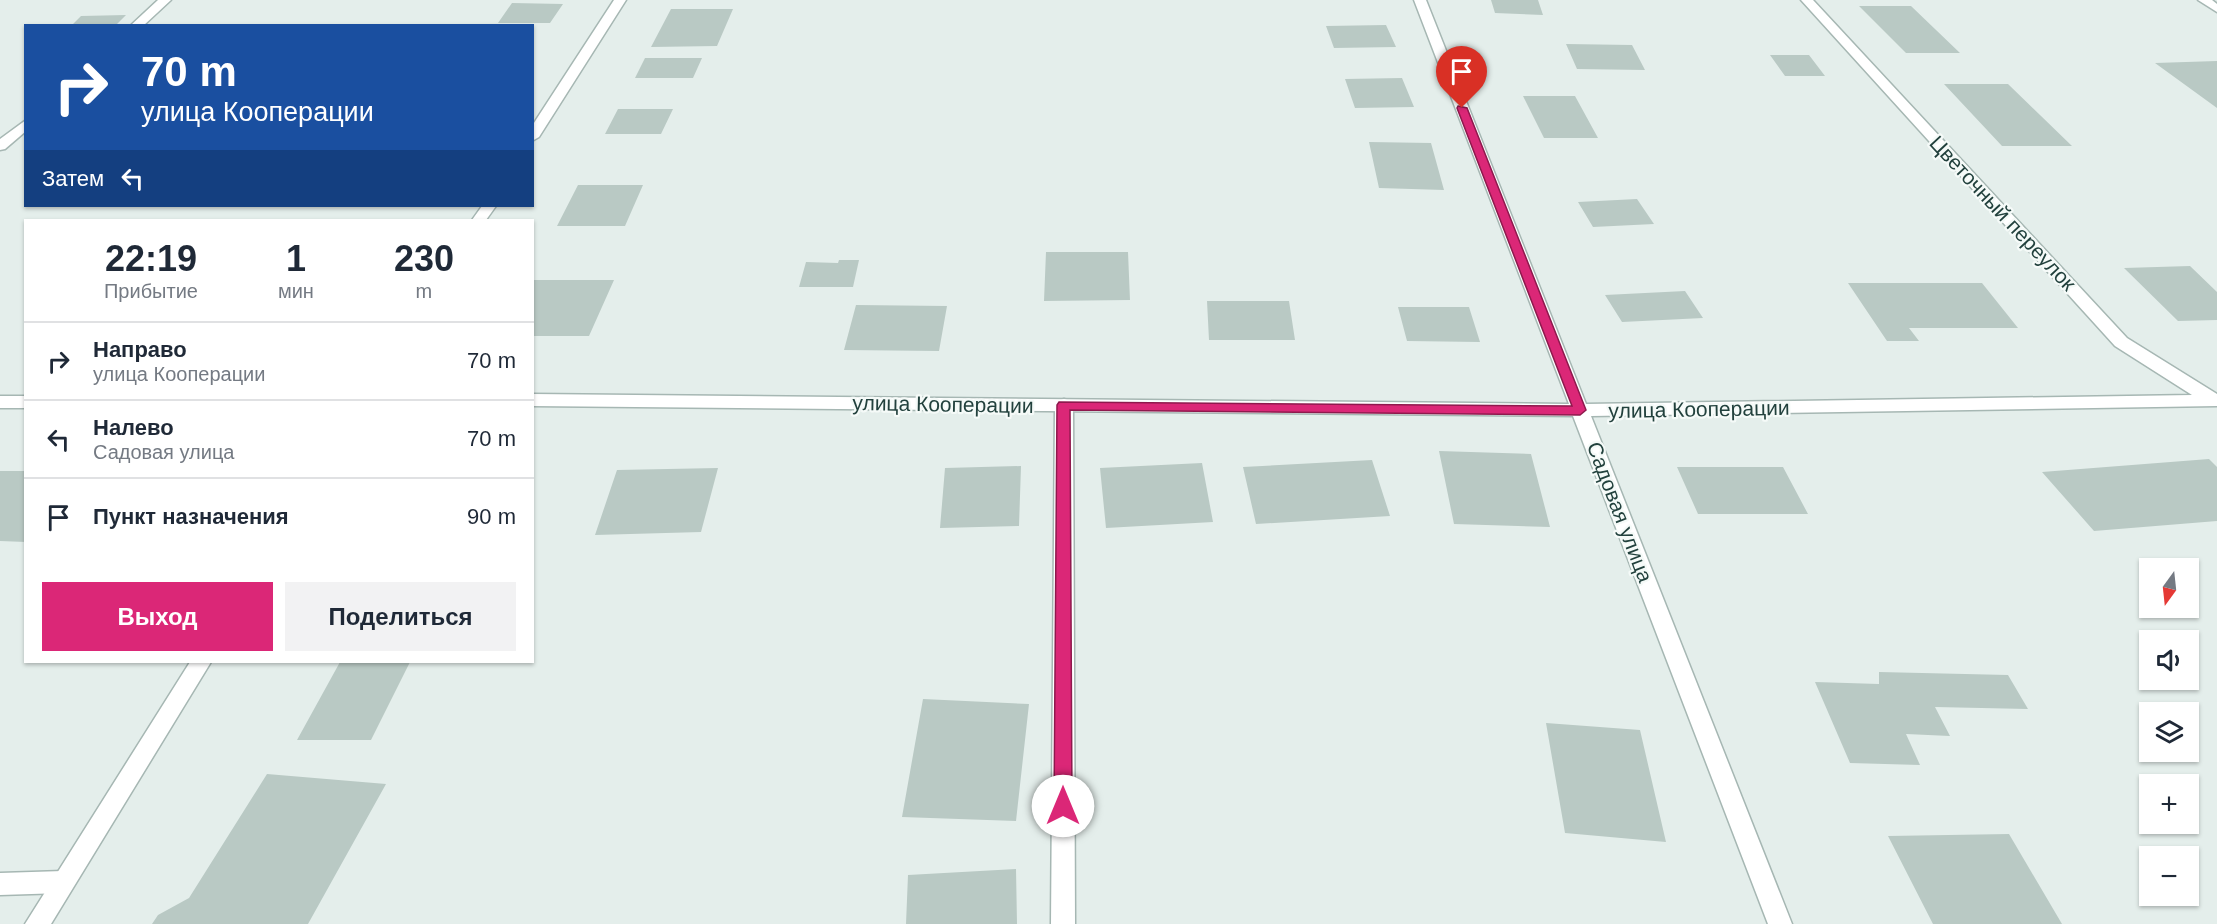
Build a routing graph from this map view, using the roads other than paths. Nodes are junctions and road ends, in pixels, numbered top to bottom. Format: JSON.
{"nodes":[{"id":1,"x":165,"y":0,"type":"edge"},
{"id":2,"x":620,"y":0,"type":"edge"},
{"id":3,"x":1420,"y":0,"type":"edge"},
{"id":4,"x":1807,"y":0,"type":"edge"},
{"id":5,"x":2204,"y":0,"type":"edge"},
{"id":6,"x":2217,"y":9,"type":"edge"},
{"id":7,"x":138,"y":24,"type":"edge"},
{"id":8,"x":24,"y":126,"type":"edge"},
{"id":9,"x":534,"y":134,"type":"edge"},
{"id":10,"x":0,"y":146,"type":"edge"},
{"id":11,"x":534,"y":400,"type":"edge"},
{"id":12,"x":2216,"y":401,"type":"edge"},
{"id":13,"x":0,"y":402,"type":"edge"},
{"id":14,"x":24,"y":402,"type":"edge"},
{"id":15,"x":1064,"y":405,"type":"junction"},
{"id":16,"x":1580,"y":410,"type":"junction"},
{"id":17,"x":200,"y":663,"type":"edge"},
{"id":18,"x":63,"y":882,"type":"junction"},
{"id":19,"x":0,"y":884,"type":"edge"},
{"id":20,"x":37,"y":924,"type":"edge"},
{"id":21,"x":1063,"y":924,"type":"edge"},
{"id":22,"x":1780,"y":924,"type":"edge"}],
"edges":[{"from":1,"to":7,"type":"street"},
{"from":2,"to":9,"type":"street"},
{"from":3,"to":16,"type":"street","name":"Садовая улица"},
{"from":4,"to":12,"type":"street","name":"Цветочный переулок"},
{"from":5,"to":6,"type":"street"},
{"from":8,"to":10,"type":"street"},
{"from":11,"to":15,"type":"street","name":"улица Кооперации"},
{"from":12,"to":16,"type":"street","name":"улица Кооперации"},
{"from":13,"to":14,"type":"street"},
{"from":15,"to":16,"type":"street","name":"улица Кооперации"},
{"from":15,"to":21,"type":"street"},
{"from":16,"to":22,"type":"street","name":"Садовая улица"},
{"from":17,"to":18,"type":"street"},
{"from":18,"to":19,"type":"street"},
{"from":18,"to":20,"type":"street"}]}
